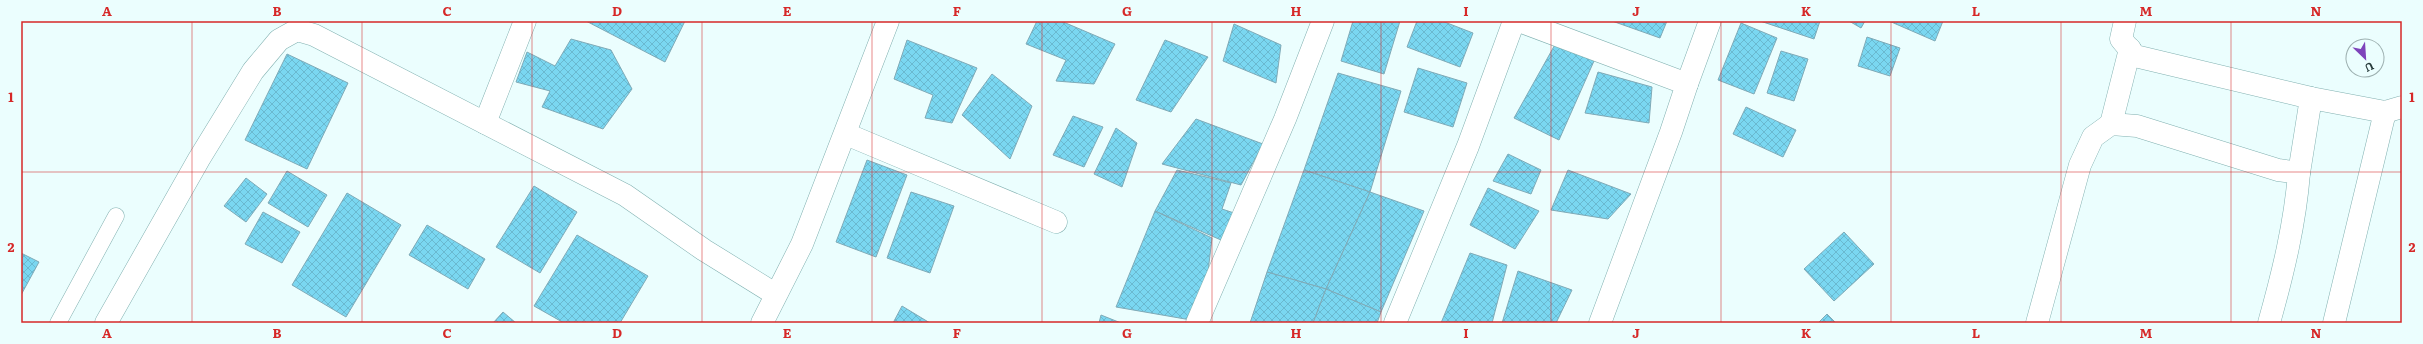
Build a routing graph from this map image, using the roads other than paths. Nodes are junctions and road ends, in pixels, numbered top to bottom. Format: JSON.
{"nodes":[{"id":1,"x":525,"y":21,"type":"edge"},
{"id":2,"x":888,"y":21,"type":"edge"},
{"id":3,"x":1323,"y":21,"type":"edge"},
{"id":4,"x":1514,"y":21,"type":"edge"},
{"id":5,"x":1519,"y":21,"type":"edge"},
{"id":6,"x":1710,"y":21,"type":"edge"},
{"id":7,"x":2125,"y":21,"type":"edge"},
{"id":8,"x":2130,"y":49,"type":"junction"},
{"id":9,"x":1686,"y":84,"type":"junction"},
{"id":10,"x":2311,"y":98,"type":"junction"},
{"id":11,"x":2394,"y":110,"type":"edge"},
{"id":12,"x":485,"y":123,"type":"junction"},
{"id":13,"x":2111,"y":124,"type":"junction"},
{"id":14,"x":846,"y":134,"type":"junction"},
{"id":15,"x":2299,"y":173,"type":"junction"},
{"id":16,"x":116,"y":216,"type":"dead end"},
{"id":17,"x":1056,"y":222,"type":"dead end"},
{"id":18,"x":775,"y":294,"type":"junction"},
{"id":19,"x":58,"y":323,"type":"edge"},
{"id":20,"x":106,"y":323,"type":"edge"},
{"id":21,"x":762,"y":323,"type":"edge"},
{"id":22,"x":1197,"y":323,"type":"edge"},
{"id":23,"x":1396,"y":323,"type":"edge"},
{"id":24,"x":1600,"y":323,"type":"edge"},
{"id":25,"x":2037,"y":323,"type":"edge"},
{"id":26,"x":2269,"y":323,"type":"edge"},
{"id":27,"x":2334,"y":323,"type":"edge"}],
"edges":[{"from":1,"to":12,"type":"street"},
{"from":2,"to":14,"type":"street"},
{"from":3,"to":22,"type":"street"},
{"from":4,"to":23,"type":"street"},
{"from":5,"to":9,"type":"street"},
{"from":6,"to":9,"type":"street"},
{"from":7,"to":8,"type":"street"},
{"from":8,"to":10,"type":"street"},
{"from":8,"to":13,"type":"street"},
{"from":9,"to":24,"type":"street"},
{"from":10,"to":11,"type":"street"},
{"from":10,"to":15,"type":"street"},
{"from":11,"to":27,"type":"street"},
{"from":12,"to":18,"type":"street"},
{"from":12,"to":20,"type":"street"},
{"from":13,"to":15,"type":"street"},
{"from":13,"to":25,"type":"street"},
{"from":14,"to":17,"type":"street"},
{"from":14,"to":18,"type":"street"},
{"from":15,"to":26,"type":"street"},
{"from":16,"to":19,"type":"lane"},
{"from":18,"to":21,"type":"street"}]}
